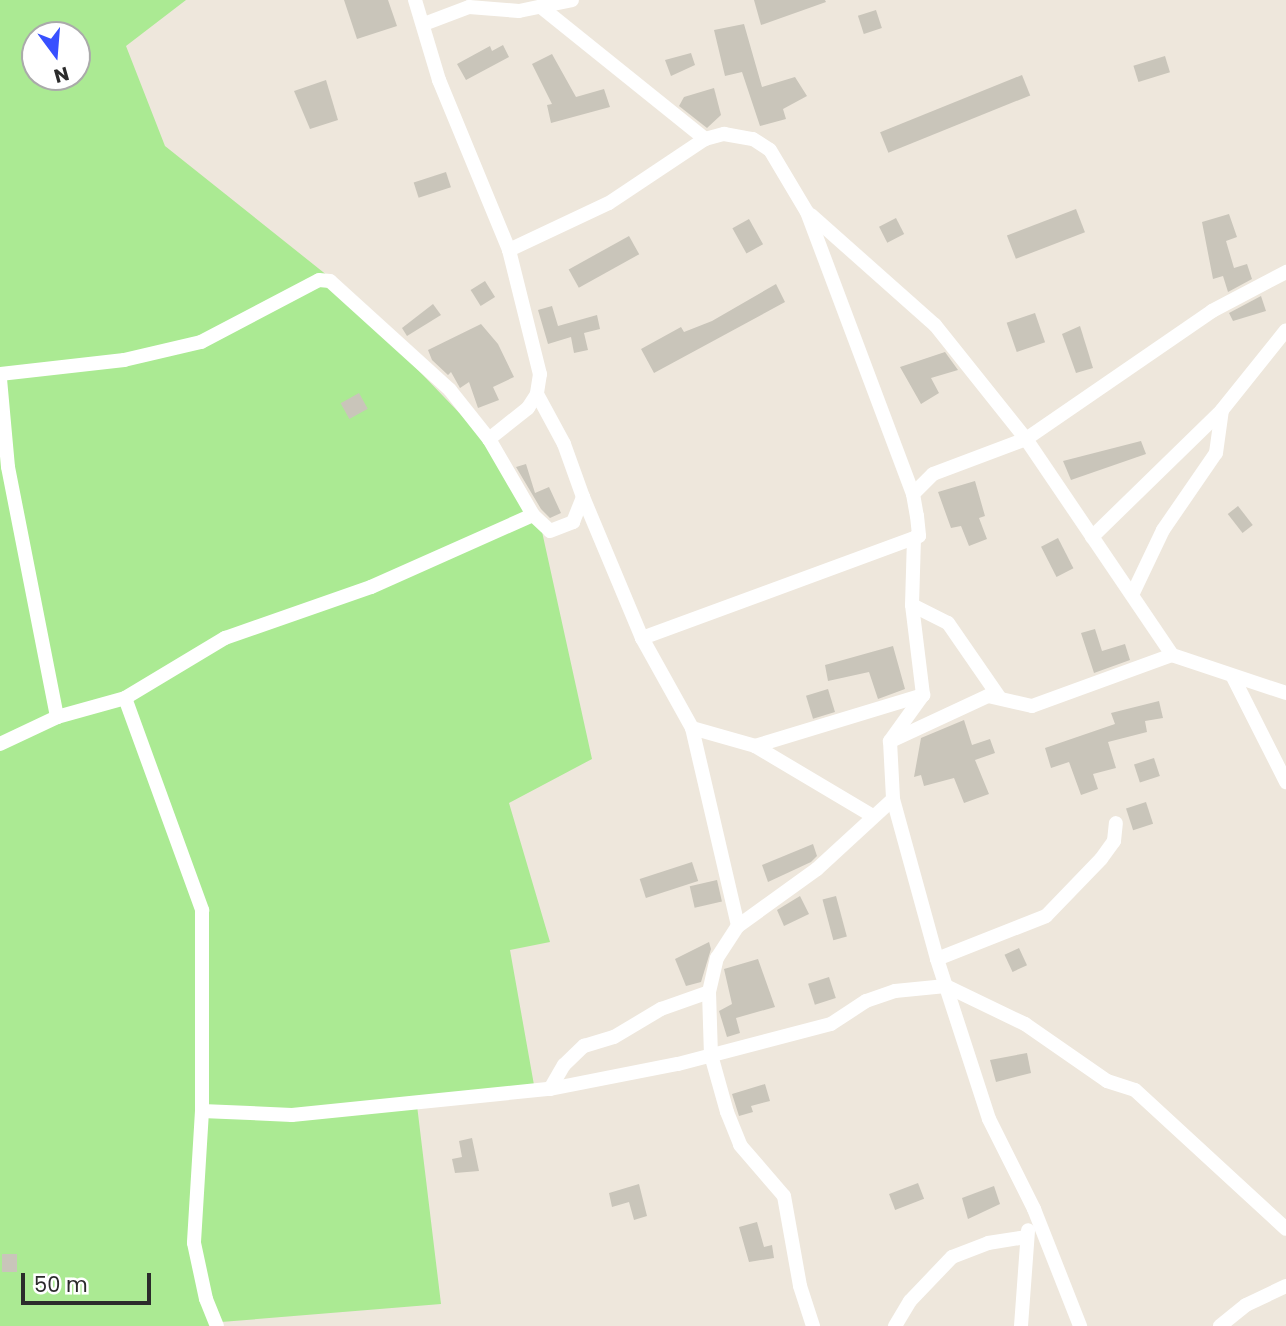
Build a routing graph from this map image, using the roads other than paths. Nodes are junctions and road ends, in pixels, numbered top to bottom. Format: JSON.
{"nodes":[{"id":1,"x":415,"y":0,"type":"edge"},
{"id":2,"x":572,"y":0,"type":"edge"},
{"id":3,"x":541,"y":7,"type":"junction"},
{"id":4,"x":424,"y":24,"type":"junction"},
{"id":5,"x":705,"y":139,"type":"junction"},
{"id":6,"x":807,"y":212,"type":"junction"},
{"id":7,"x":509,"y":250,"type":"junction"},
{"id":8,"x":1286,"y":272,"type":"edge"},
{"id":9,"x":1286,"y":330,"type":"edge"},
{"id":10,"x":0,"y":374,"type":"edge"},
{"id":11,"x":0,"y":379,"type":"edge"},
{"id":12,"x":537,"y":394,"type":"junction"},
{"id":13,"x":1222,"y":410,"type":"junction"},
{"id":14,"x":489,"y":439,"type":"junction"},
{"id":15,"x":1026,"y":439,"type":"junction"},
{"id":16,"x":913,"y":494,"type":"junction"},
{"id":17,"x":583,"y":497,"type":"junction"},
{"id":18,"x":533,"y":515,"type":"junction"},
{"id":19,"x":1093,"y":537,"type":"junction"},
{"id":20,"x":914,"y":538,"type":"junction"},
{"id":21,"x":1133,"y":593,"type":"junction"},
{"id":22,"x":912,"y":605,"type":"junction"},
{"id":23,"x":642,"y":638,"type":"junction"},
{"id":24,"x":1172,"y":655,"type":"junction"},
{"id":25,"x":1233,"y":677,"type":"junction"},
{"id":26,"x":1286,"y":692,"type":"edge"},
{"id":27,"x":923,"y":695,"type":"junction"},
{"id":28,"x":999,"y":697,"type":"junction"},
{"id":29,"x":125,"y":698,"type":"junction"},
{"id":30,"x":57,"y":718,"type":"junction"},
{"id":31,"x":692,"y":729,"type":"junction"},
{"id":32,"x":890,"y":741,"type":"junction"},
{"id":33,"x":0,"y":744,"type":"edge"},
{"id":34,"x":755,"y":746,"type":"junction"},
{"id":35,"x":1286,"y":782,"type":"edge"},
{"id":36,"x":893,"y":799,"type":"junction"},
{"id":37,"x":873,"y":816,"type":"junction"},
{"id":38,"x":1116,"y":823,"type":"dead end"},
{"id":39,"x":738,"y":926,"type":"junction"},
{"id":40,"x":937,"y":959,"type":"junction"},
{"id":41,"x":946,"y":986,"type":"junction"},
{"id":42,"x":709,"y":992,"type":"junction"},
{"id":43,"x":711,"y":1055,"type":"junction"},
{"id":44,"x":550,"y":1089,"type":"junction"},
{"id":45,"x":202,"y":1111,"type":"junction"},
{"id":46,"x":1034,"y":1209,"type":"junction"},
{"id":47,"x":1286,"y":1229,"type":"edge"},
{"id":48,"x":1026,"y":1237,"type":"junction"},
{"id":49,"x":1286,"y":1286,"type":"edge"},
{"id":50,"x":217,"y":1326,"type":"edge"},
{"id":51,"x":813,"y":1326,"type":"edge"},
{"id":52,"x":895,"y":1326,"type":"edge"},
{"id":53,"x":1021,"y":1326,"type":"edge"},
{"id":54,"x":1080,"y":1326,"type":"edge"},
{"id":55,"x":1220,"y":1326,"type":"edge"}],
"edges":[{"from":1,"to":4,"type":"street"},
{"from":2,"to":3,"type":"street"},
{"from":3,"to":4,"type":"street"},
{"from":3,"to":5,"type":"street"},
{"from":4,"to":7,"type":"street"},
{"from":5,"to":6,"type":"street"},
{"from":5,"to":7,"type":"street"},
{"from":6,"to":15,"type":"street"},
{"from":6,"to":16,"type":"street"},
{"from":7,"to":12,"type":"street"},
{"from":8,"to":15,"type":"street"},
{"from":9,"to":13,"type":"street"},
{"from":10,"to":14,"type":"street"},
{"from":11,"to":30,"type":"street"},
{"from":12,"to":14,"type":"street"},
{"from":12,"to":17,"type":"street"},
{"from":13,"to":19,"type":"street"},
{"from":13,"to":21,"type":"street"},
{"from":14,"to":18,"type":"street"},
{"from":15,"to":16,"type":"street"},
{"from":15,"to":19,"type":"street"},
{"from":16,"to":20,"type":"street"},
{"from":17,"to":18,"type":"street"},
{"from":17,"to":23,"type":"street"},
{"from":18,"to":29,"type":"street"},
{"from":19,"to":21,"type":"street"},
{"from":20,"to":22,"type":"street"},
{"from":20,"to":23,"type":"street"},
{"from":21,"to":24,"type":"street"},
{"from":22,"to":27,"type":"street"},
{"from":22,"to":28,"type":"street"},
{"from":23,"to":31,"type":"street"},
{"from":24,"to":25,"type":"street"},
{"from":24,"to":28,"type":"street"},
{"from":25,"to":26,"type":"street"},
{"from":25,"to":35,"type":"street"},
{"from":27,"to":32,"type":"street"},
{"from":27,"to":34,"type":"street"},
{"from":28,"to":32,"type":"street"},
{"from":29,"to":30,"type":"street"},
{"from":29,"to":45,"type":"street"},
{"from":30,"to":33,"type":"street"},
{"from":31,"to":34,"type":"street"},
{"from":31,"to":39,"type":"street"},
{"from":32,"to":36,"type":"street"},
{"from":34,"to":37,"type":"street"},
{"from":36,"to":37,"type":"street"},
{"from":36,"to":40,"type":"street"},
{"from":37,"to":39,"type":"street"},
{"from":38,"to":40,"type":"street"},
{"from":39,"to":42,"type":"street"},
{"from":40,"to":41,"type":"street"},
{"from":41,"to":43,"type":"street"},
{"from":41,"to":46,"type":"street"},
{"from":41,"to":47,"type":"street"},
{"from":42,"to":43,"type":"street"},
{"from":42,"to":44,"type":"street"},
{"from":43,"to":44,"type":"street"},
{"from":43,"to":51,"type":"street"},
{"from":44,"to":45,"type":"street"},
{"from":45,"to":50,"type":"street"},
{"from":46,"to":48,"type":"street"},
{"from":46,"to":54,"type":"street"},
{"from":48,"to":52,"type":"street"},
{"from":48,"to":53,"type":"street"},
{"from":49,"to":55,"type":"street"}]}
